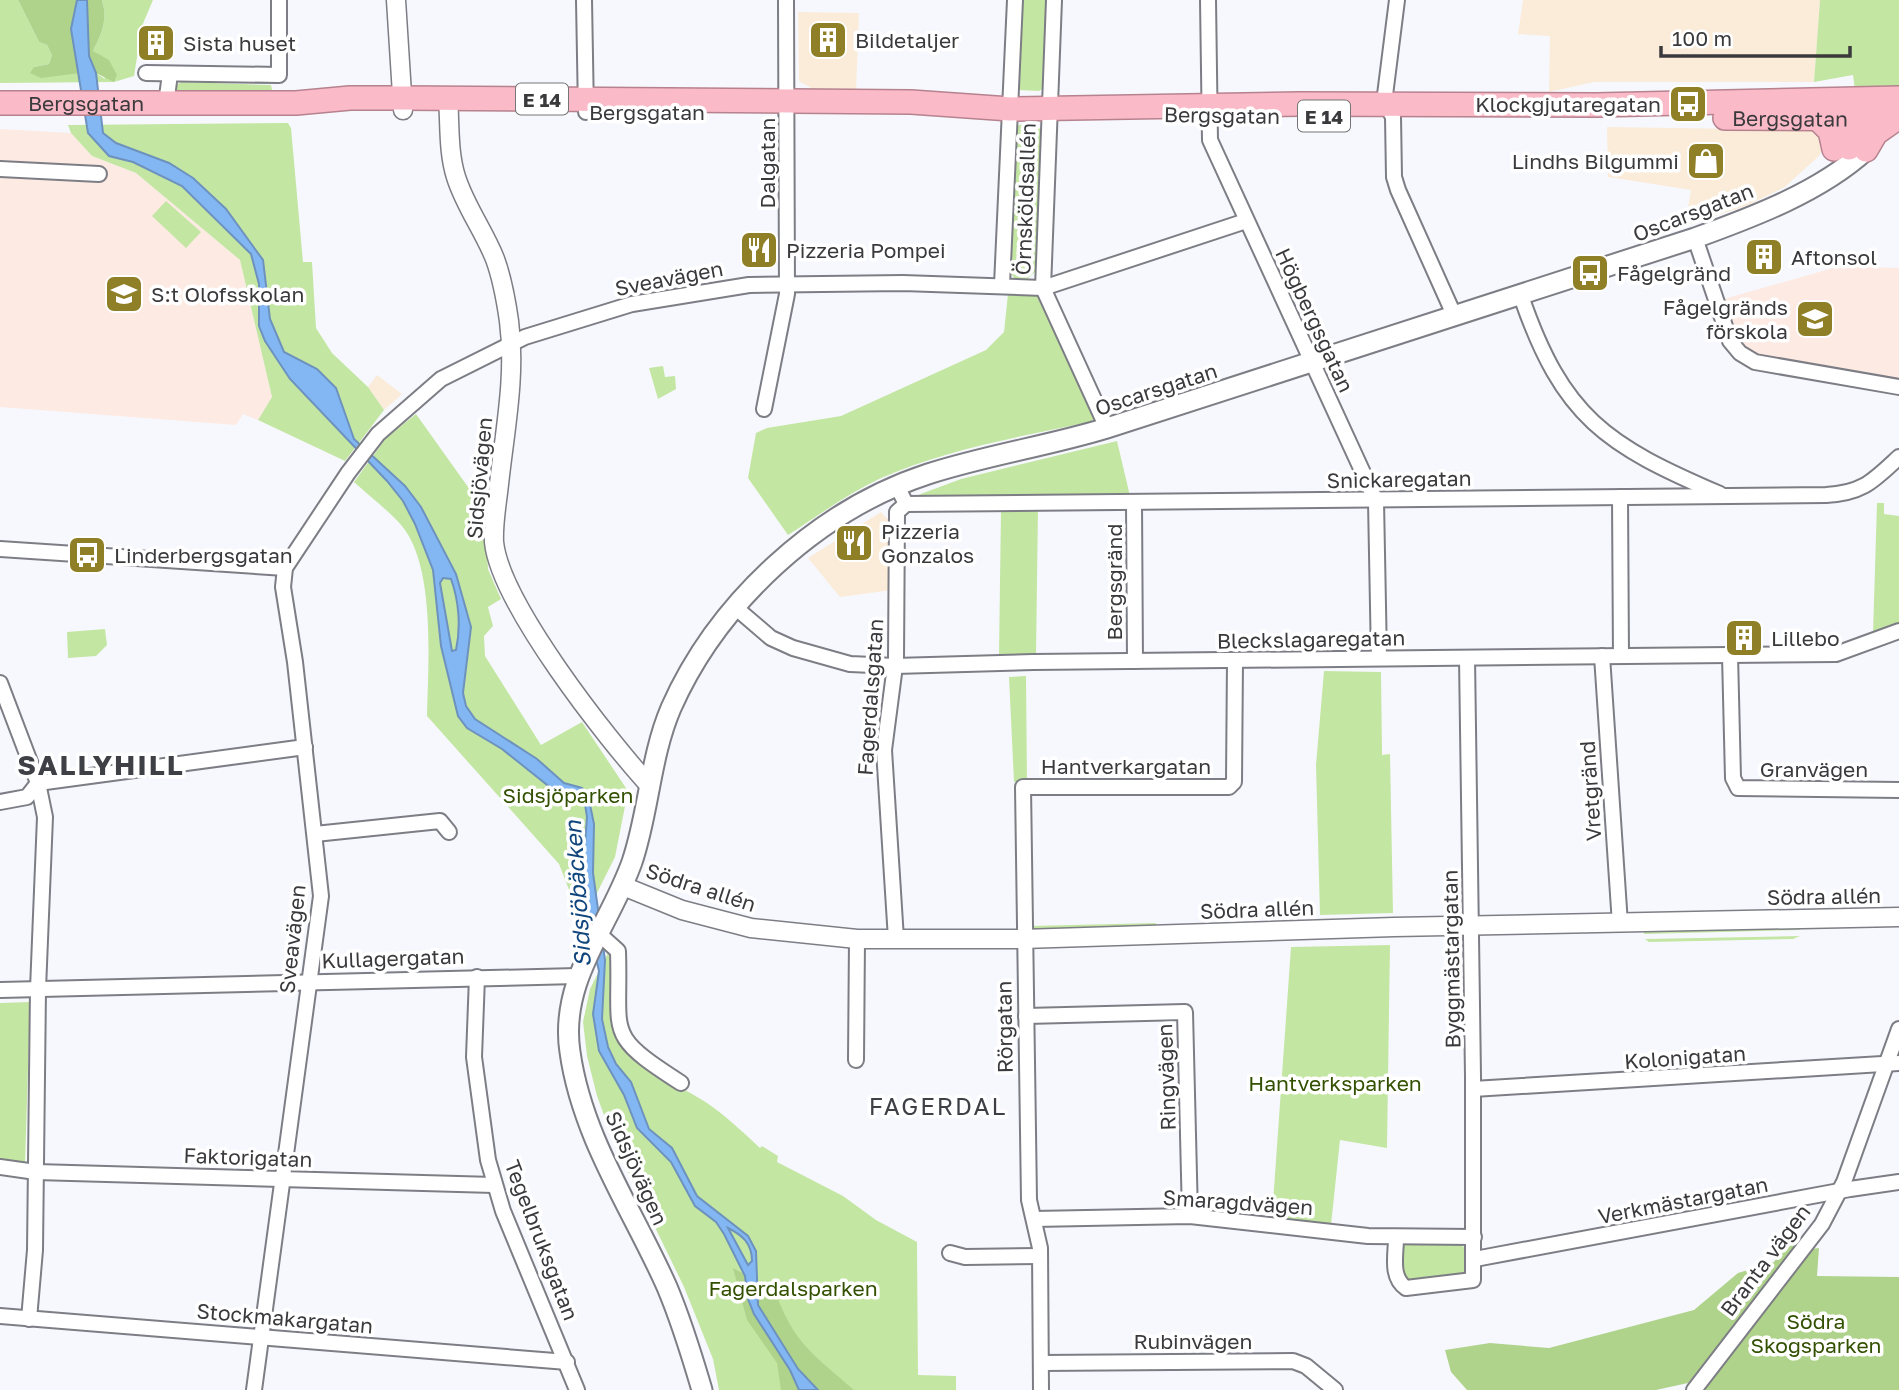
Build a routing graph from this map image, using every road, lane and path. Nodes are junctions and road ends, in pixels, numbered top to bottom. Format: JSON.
{"nodes":[{"id":1,"x":279,"y":0,"type":"edge"},
{"id":2,"x":396,"y":0,"type":"edge"},
{"id":3,"x":584,"y":0,"type":"edge"},
{"id":4,"x":786,"y":0,"type":"edge"},
{"id":5,"x":1015,"y":0,"type":"edge"},
{"id":6,"x":1054,"y":0,"type":"edge"},
{"id":7,"x":1208,"y":0,"type":"edge"},
{"id":8,"x":1397,"y":0,"type":"edge"},
{"id":9,"x":146,"y":73,"type":"dead end"},
{"id":10,"x":170,"y":74,"type":"junction"},
{"id":11,"x":1835,"y":100,"type":"junction"},
{"id":12,"x":0,"y":103,"type":"edge"},
{"id":13,"x":166,"y":104,"type":"junction"},
{"id":14,"x":403,"y":104,"type":"junction"},
{"id":15,"x":449,"y":105,"type":"junction"},
{"id":16,"x":586,"y":106,"type":"junction"},
{"id":17,"x":788,"y":106,"type":"junction"},
{"id":18,"x":1010,"y":108,"type":"junction"},
{"id":19,"x":1050,"y":108,"type":"junction"},
{"id":20,"x":1208,"y":110,"type":"junction"},
{"id":21,"x":1390,"y":111,"type":"junction"},
{"id":22,"x":1898,"y":112,"type":"edge"},
{"id":23,"x":1819,"y":120,"type":"junction"},
{"id":24,"x":1853,"y":121,"type":"junction"},
{"id":25,"x":1850,"y":149,"type":"junction"},
{"id":26,"x":0,"y":169,"type":"edge"},
{"id":27,"x":99,"y":174,"type":"dead end"},
{"id":28,"x":1806,"y":189,"type":"junction"},
{"id":29,"x":1246,"y":221,"type":"junction"},
{"id":30,"x":1696,"y":238,"type":"junction"},
{"id":31,"x":787,"y":283,"type":"junction"},
{"id":32,"x":1002,"y":285,"type":"junction"},
{"id":33,"x":1043,"y":288,"type":"junction"},
{"id":34,"x":1521,"y":296,"type":"junction"},
{"id":35,"x":1455,"y":317,"type":"junction"},
{"id":36,"x":510,"y":343,"type":"junction"},
{"id":37,"x":1311,"y":362,"type":"junction"},
{"id":38,"x":1899,"y":387,"type":"edge"},
{"id":39,"x":764,"y":409,"type":"dead end"},
{"id":40,"x":1107,"y":428,"type":"junction"},
{"id":41,"x":1899,"y":457,"type":"edge"},
{"id":42,"x":897,"y":486,"type":"junction"},
{"id":43,"x":1725,"y":496,"type":"junction"},
{"id":44,"x":1620,"y":498,"type":"junction"},
{"id":45,"x":1376,"y":500,"type":"junction"},
{"id":46,"x":1134,"y":503,"type":"junction"},
{"id":47,"x":906,"y":504,"type":"junction"},
{"id":48,"x":0,"y":549,"type":"edge"},
{"id":49,"x":285,"y":568,"type":"junction"},
{"id":50,"x":736,"y":608,"type":"junction"},
{"id":51,"x":1899,"y":631,"type":"edge"},
{"id":52,"x":1730,"y":655,"type":"junction"},
{"id":53,"x":1602,"y":656,"type":"junction"},
{"id":54,"x":1621,"y":656,"type":"junction"},
{"id":55,"x":1379,"y":658,"type":"junction"},
{"id":56,"x":1467,"y":658,"type":"junction"},
{"id":57,"x":1135,"y":661,"type":"junction"},
{"id":58,"x":1235,"y":661,"type":"junction"},
{"id":59,"x":895,"y":666,"type":"junction"},
{"id":60,"x":0,"y":683,"type":"edge"},
{"id":61,"x":305,"y":747,"type":"junction"},
{"id":62,"x":38,"y":783,"type":"junction"},
{"id":63,"x":650,"y":786,"type":"junction"},
{"id":64,"x":1023,"y":787,"type":"joint"},
{"id":65,"x":1899,"y":790,"type":"edge"},
{"id":66,"x":0,"y":802,"type":"edge"},
{"id":67,"x":449,"y":832,"type":"dead end"},
{"id":68,"x":315,"y":834,"type":"junction"},
{"id":69,"x":619,"y":894,"type":"junction"},
{"id":70,"x":1899,"y":917,"type":"edge"},
{"id":71,"x":1620,"y":924,"type":"junction"},
{"id":72,"x":1471,"y":927,"type":"junction"},
{"id":73,"x":604,"y":937,"type":"junction"},
{"id":74,"x":858,"y":939,"type":"junction"},
{"id":75,"x":896,"y":939,"type":"junction"},
{"id":76,"x":1023,"y":939,"type":"junction"},
{"id":77,"x":582,"y":968,"type":"junction"},
{"id":78,"x":477,"y":977,"type":"junction"},
{"id":79,"x":309,"y":981,"type":"junction"},
{"id":80,"x":38,"y":989,"type":"junction"},
{"id":81,"x":0,"y":990,"type":"edge"},
{"id":82,"x":1026,"y":1016,"type":"junction"},
{"id":83,"x":1899,"y":1030,"type":"edge"},
{"id":84,"x":856,"y":1060,"type":"dead end"},
{"id":85,"x":1892,"y":1063,"type":"edge"},
{"id":86,"x":681,"y":1083,"type":"dead end"},
{"id":87,"x":1474,"y":1089,"type":"junction"},
{"id":88,"x":0,"y":1167,"type":"edge"},
{"id":89,"x":36,"y":1172,"type":"junction"},
{"id":90,"x":282,"y":1179,"type":"junction"},
{"id":91,"x":1899,"y":1182,"type":"edge"},
{"id":92,"x":494,"y":1185,"type":"junction"},
{"id":93,"x":1839,"y":1191,"type":"junction"},
{"id":94,"x":1190,"y":1216,"type":"junction"},
{"id":95,"x":1034,"y":1219,"type":"junction"},
{"id":96,"x":1474,"y":1237,"type":"junction"},
{"id":97,"x":1395,"y":1238,"type":"junction"},
{"id":98,"x":950,"y":1253,"type":"dead end"},
{"id":99,"x":1040,"y":1256,"type":"junction"},
{"id":100,"x":1475,"y":1259,"type":"junction"},
{"id":101,"x":0,"y":1316,"type":"edge"},
{"id":102,"x":29,"y":1319,"type":"junction"},
{"id":103,"x":261,"y":1337,"type":"junction"},
{"id":104,"x":566,"y":1362,"type":"junction"},
{"id":105,"x":1041,"y":1363,"type":"junction"},
{"id":106,"x":254,"y":1390,"type":"edge"},
{"id":107,"x":577,"y":1390,"type":"edge"},
{"id":108,"x":702,"y":1390,"type":"edge"},
{"id":109,"x":1041,"y":1390,"type":"edge"},
{"id":110,"x":1335,"y":1390,"type":"edge"},
{"id":111,"x":1694,"y":1390,"type":"edge"}],
"edges":[{"from":1,"to":10,"type":"street","name":"Bergsgatan"},
{"from":2,"to":14,"type":"street"},
{"from":3,"to":16,"type":"street"},
{"from":4,"to":17,"type":"street","name":"Dalgatan"},
{"from":5,"to":18,"type":"street","name":"Örnsköldsallén"},
{"from":6,"to":19,"type":"street","name":"Örnsköldsallén"},
{"from":7,"to":20,"type":"street","name":"Högbergsgatan"},
{"from":8,"to":21,"type":"street"},
{"from":9,"to":10,"type":"street","name":"Bergsgatan"},
{"from":10,"to":13,"type":"street"},
{"from":11,"to":21,"type":"highway","name":"Bergsgatan","number":"E 14"},
{"from":11,"to":22,"type":"highway","name":"Bergsgatan","number":"E 14"},
{"from":11,"to":24,"type":"highway"},
{"from":12,"to":13,"type":"highway","name":"Bergsgatan","number":"E 14"},
{"from":13,"to":14,"type":"highway","name":"Bergsgatan","number":"E 14"},
{"from":14,"to":15,"type":"highway","name":"Bergsgatan","number":"E 14"},
{"from":15,"to":16,"type":"highway","name":"Bergsgatan","number":"E 14"},
{"from":15,"to":36,"type":"street","name":"Sidsjövägen"},
{"from":16,"to":17,"type":"highway","name":"Bergsgatan","number":"E 14"},
{"from":17,"to":18,"type":"highway","name":"Bergsgatan","number":"E 14"},
{"from":17,"to":31,"type":"street","name":"Dalgatan"},
{"from":18,"to":19,"type":"highway","name":"Bergsgatan","number":"E 14"},
{"from":18,"to":32,"type":"street","name":"Örnsköldsallén"},
{"from":19,"to":20,"type":"highway","name":"Bergsgatan","number":"E 14"},
{"from":19,"to":33,"type":"street","name":"Örnsköldsallén"},
{"from":20,"to":21,"type":"highway","name":"Bergsgatan","number":"E 14"},
{"from":20,"to":29,"type":"street","name":"Högbergsgatan"},
{"from":21,"to":23,"type":"highway","name":"Bergsgatan","number":"E 14"},
{"from":21,"to":35,"type":"street"},
{"from":22,"to":24,"type":"highway","name":"Bergsgatan","number":"E 14"},
{"from":22,"to":25,"type":"highway"},
{"from":23,"to":24,"type":"highway","name":"Bergsgatan","number":"E 14"},
{"from":23,"to":25,"type":"highway"},
{"from":24,"to":25,"type":"highway"},
{"from":25,"to":28,"type":"main road","name":"Oscarsgatan"},
{"from":25,"to":28,"type":"main road","name":"Oscarsgatan"},
{"from":26,"to":27,"type":"street"},
{"from":28,"to":30,"type":"main road","name":"Oscarsgatan"},
{"from":29,"to":33,"type":"street","name":"Sveavägen"},
{"from":29,"to":37,"type":"street","name":"Högbergsgatan"},
{"from":30,"to":34,"type":"main road","name":"Oscarsgatan"},
{"from":30,"to":38,"type":"street"},
{"from":31,"to":32,"type":"street","name":"Sveavägen"},
{"from":31,"to":36,"type":"street","name":"Sveavägen"},
{"from":31,"to":39,"type":"street","name":"Dalgatan"},
{"from":32,"to":33,"type":"street","name":"Sveavägen"},
{"from":33,"to":40,"type":"street","name":"Örnsköldsallén"},
{"from":34,"to":35,"type":"main road","name":"Oscarsgatan"},
{"from":34,"to":43,"type":"street"},
{"from":35,"to":37,"type":"main road","name":"Oscarsgatan"},
{"from":36,"to":49,"type":"street","name":"Sveavägen"},
{"from":36,"to":63,"type":"street","name":"Sidsjövägen"},
{"from":37,"to":40,"type":"main road","name":"Oscarsgatan"},
{"from":37,"to":45,"type":"street","name":"Högbergsgatan"},
{"from":40,"to":42,"type":"main road","name":"Oscarsgatan"},
{"from":41,"to":43,"type":"street","name":"Snickaregatan"},
{"from":42,"to":47,"type":"street"},
{"from":42,"to":50,"type":"main road","name":"Oscarsgatan"},
{"from":43,"to":44,"type":"street","name":"Snickaregatan"},
{"from":44,"to":45,"type":"street","name":"Snickaregatan"},
{"from":44,"to":54,"type":"street"},
{"from":45,"to":46,"type":"street","name":"Snickaregatan"},
{"from":45,"to":55,"type":"street","name":"Högbergsgatan"},
{"from":46,"to":47,"type":"street","name":"Snickaregatan"},
{"from":46,"to":57,"type":"street","name":"Bergsgränd"},
{"from":47,"to":59,"type":"street","name":"Fagerdalsgatan"},
{"from":48,"to":49,"type":"street"},
{"from":49,"to":61,"type":"street","name":"Sveavägen"},
{"from":50,"to":59,"type":"street","name":"Bleckslagaregatan"},
{"from":50,"to":63,"type":"main road","name":"Oscarsgatan"},
{"from":51,"to":52,"type":"street","name":"Bleckslagaregatan"},
{"from":52,"to":54,"type":"street","name":"Bleckslagaregatan"},
{"from":52,"to":65,"type":"street","name":"Granvägen"},
{"from":53,"to":54,"type":"street","name":"Bleckslagaregatan"},
{"from":53,"to":56,"type":"street","name":"Bleckslagaregatan"},
{"from":53,"to":71,"type":"street","name":"Vretgränd"},
{"from":55,"to":56,"type":"street","name":"Bleckslagaregatan"},
{"from":55,"to":58,"type":"street","name":"Bleckslagaregatan"},
{"from":56,"to":72,"type":"street","name":"Byggmästargatan"},
{"from":57,"to":58,"type":"street","name":"Bleckslagaregatan"},
{"from":57,"to":59,"type":"street","name":"Bleckslagaregatan"},
{"from":58,"to":64,"type":"street","name":"Hantverkargatan"},
{"from":59,"to":75,"type":"street","name":"Fagerdalsgatan"},
{"from":60,"to":62,"type":"street"},
{"from":61,"to":62,"type":"street"},
{"from":61,"to":68,"type":"street","name":"Sveavägen"},
{"from":62,"to":66,"type":"street"},
{"from":62,"to":80,"type":"street"},
{"from":63,"to":69,"type":"main road"},
{"from":64,"to":76,"type":"street","name":"Rörgatan"},
{"from":67,"to":68,"type":"street"},
{"from":68,"to":79,"type":"street","name":"Sveavägen"},
{"from":69,"to":73,"type":"main road","name":"Sidsjövägen"},
{"from":69,"to":74,"type":"street","name":"Södra allén"},
{"from":70,"to":71,"type":"street","name":"Södra allén"},
{"from":71,"to":72,"type":"street","name":"Södra allén"},
{"from":72,"to":76,"type":"street","name":"Södra allén"},
{"from":72,"to":87,"type":"street","name":"Byggmästargatan"},
{"from":73,"to":77,"type":"main road","name":"Sidsjövägen"},
{"from":73,"to":86,"type":"street"},
{"from":74,"to":75,"type":"street","name":"Södra allén"},
{"from":74,"to":84,"type":"street"},
{"from":75,"to":76,"type":"street","name":"Södra allén"},
{"from":76,"to":82,"type":"street","name":"Rörgatan"},
{"from":77,"to":78,"type":"street","name":"Kullagergatan"},
{"from":77,"to":108,"type":"main road","name":"Sidsjövägen"},
{"from":78,"to":79,"type":"street","name":"Kullagergatan"},
{"from":78,"to":92,"type":"street","name":"Tegelbruksgatan"},
{"from":79,"to":80,"type":"street","name":"Kullagergatan"},
{"from":79,"to":90,"type":"street","name":"Sveavägen"},
{"from":80,"to":81,"type":"street","name":"Kullagergatan"},
{"from":80,"to":89,"type":"street"},
{"from":82,"to":94,"type":"street","name":"Ringvägen"},
{"from":82,"to":95,"type":"street","name":"Rörgatan"},
{"from":83,"to":85,"type":"street","name":"Branta vägen"},
{"from":85,"to":87,"type":"street","name":"Kolonigatan"},
{"from":85,"to":93,"type":"street","name":"Branta vägen"},
{"from":87,"to":96,"type":"street","name":"Byggmästargatan"},
{"from":88,"to":89,"type":"street","name":"Faktorigatan"},
{"from":89,"to":90,"type":"street","name":"Faktorigatan"},
{"from":89,"to":102,"type":"street"},
{"from":90,"to":92,"type":"street","name":"Faktorigatan"},
{"from":90,"to":103,"type":"street","name":"Sveavägen"},
{"from":91,"to":93,"type":"street","name":"Verkmästargatan"},
{"from":92,"to":104,"type":"street","name":"Tegelbruksgatan"},
{"from":93,"to":100,"type":"street","name":"Verkmästargatan"},
{"from":93,"to":111,"type":"street","name":"Branta vägen"},
{"from":94,"to":95,"type":"street","name":"Smaragdvägen"},
{"from":94,"to":97,"type":"street","name":"Smaragdvägen"},
{"from":95,"to":99,"type":"street","name":"Rörgatan"},
{"from":96,"to":97,"type":"street","name":"Smaragdvägen"},
{"from":96,"to":100,"type":"street","name":"Byggmästargatan"},
{"from":97,"to":100,"type":"street"},
{"from":98,"to":99,"type":"street"},
{"from":99,"to":105,"type":"street","name":"Rörgatan"},
{"from":101,"to":102,"type":"street","name":"Stockmakargatan"},
{"from":102,"to":103,"type":"street","name":"Stockmakargatan"},
{"from":103,"to":104,"type":"street","name":"Stockmakargatan"},
{"from":103,"to":106,"type":"street","name":"Sveavägen"},
{"from":104,"to":107,"type":"street","name":"Tegelbruksgatan"},
{"from":105,"to":109,"type":"street","name":"Rörgatan"},
{"from":105,"to":110,"type":"street","name":"Rubinvägen"}]}
